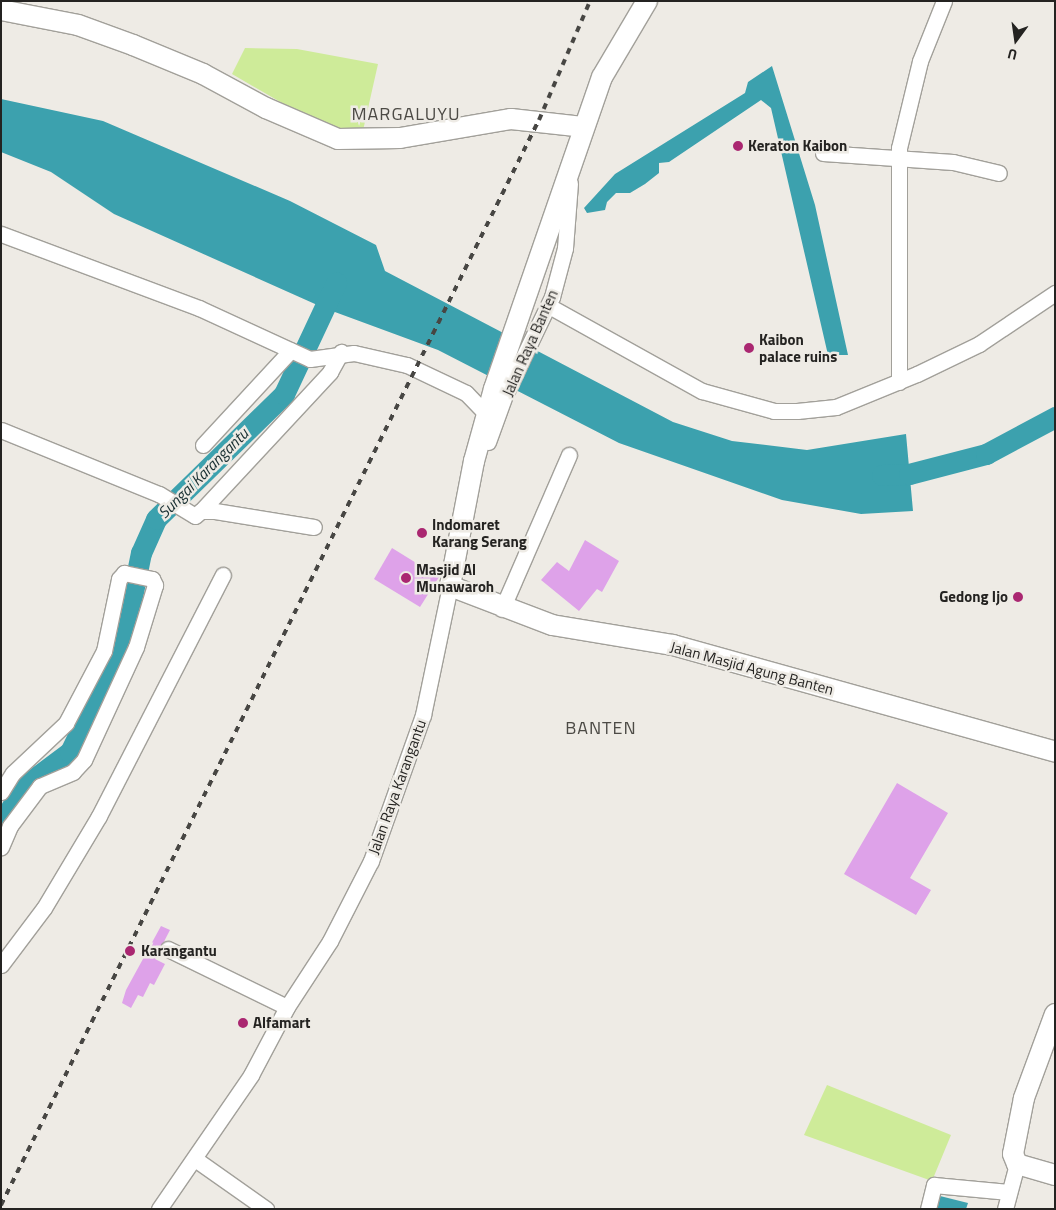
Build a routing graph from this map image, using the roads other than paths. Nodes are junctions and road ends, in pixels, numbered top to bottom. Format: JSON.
{"nodes":[{"id":1,"x":647,"y":1,"type":"edge"},
{"id":2,"x":944,"y":1,"type":"edge"},
{"id":3,"x":1,"y":10,"type":"edge"},
{"id":4,"x":583,"y":127,"type":"junction"},
{"id":5,"x":823,"y":153,"type":"dead end"},
{"id":6,"x":900,"y":158,"type":"junction"},
{"id":7,"x":570,"y":163,"type":"junction"},
{"id":8,"x":999,"y":173,"type":"dead end"},
{"id":9,"x":1,"y":234,"type":"edge"},
{"id":10,"x":1055,"y":293,"type":"edge"},
{"id":11,"x":549,"y":306,"type":"junction"},
{"id":12,"x":518,"y":317,"type":"joint"},
{"id":13,"x":293,"y":351,"type":"junction"},
{"id":14,"x":341,"y":352,"type":"junction"},
{"id":15,"x":899,"y":382,"type":"junction"},
{"id":16,"x":500,"y":392,"type":"junction"},
{"id":17,"x":486,"y":414,"type":"junction"},
{"id":18,"x":1,"y":430,"type":"edge"},
{"id":19,"x":204,"y":445,"type":"dead end"},
{"id":20,"x":569,"y":455,"type":"dead end"},
{"id":21,"x":194,"y":511,"type":"junction"},
{"id":22,"x":465,"y":517,"type":"junction"},
{"id":23,"x":314,"y":527,"type":"dead end"},
{"id":24,"x":223,"y":575,"type":"dead end"},
{"id":25,"x":450,"y":586,"type":"junction"},
{"id":26,"x":502,"y":609,"type":"junction"},
{"id":27,"x":1055,"y":752,"type":"edge"},
{"id":28,"x":3,"y":792,"type":"edge"},
{"id":29,"x":24,"y":802,"type":"junction"},
{"id":30,"x":1,"y":847,"type":"edge"},
{"id":31,"x":168,"y":950,"type":"dead end"},
{"id":32,"x":1,"y":965,"type":"edge"},
{"id":33,"x":287,"y":1007,"type":"junction"},
{"id":34,"x":1055,"y":1014,"type":"edge"},
{"id":35,"x":195,"y":1159,"type":"junction"},
{"id":36,"x":1017,"y":1164,"type":"junction"},
{"id":37,"x":1055,"y":1175,"type":"edge"},
{"id":38,"x":1009,"y":1192,"type":"junction"},
{"id":39,"x":159,"y":1209,"type":"edge"},
{"id":40,"x":266,"y":1209,"type":"edge"},
{"id":41,"x":928,"y":1209,"type":"edge"},
{"id":42,"x":1005,"y":1209,"type":"edge"}],
"edges":[{"from":1,"to":4,"type":"main road","name":"Jalan Raya Banten"},
{"from":2,"to":6,"type":"street"},
{"from":3,"to":4,"type":"main road"},
{"from":4,"to":7,"type":"main road","name":"Jalan Raya Banten"},
{"from":5,"to":6,"type":"street"},
{"from":6,"to":8,"type":"street"},
{"from":6,"to":15,"type":"street"},
{"from":7,"to":11,"type":"street","name":"Jalan Raya Banten"},
{"from":7,"to":12,"type":"main road","name":"Jalan Raya Banten"},
{"from":9,"to":13,"type":"street"},
{"from":10,"to":15,"type":"street"},
{"from":11,"to":15,"type":"street"},
{"from":11,"to":16,"type":"street","name":"Jalan Raya Banten"},
{"from":12,"to":16,"type":"main road","name":"Jalan Raya Karangantu"},
{"from":13,"to":14,"type":"street"},
{"from":13,"to":19,"type":"street"},
{"from":14,"to":17,"type":"street"},
{"from":14,"to":21,"type":"street"},
{"from":16,"to":17,"type":"main road","name":"Jalan Raya Karangantu"},
{"from":16,"to":22,"type":"street","name":"Jalan Raya Banten"},
{"from":17,"to":22,"type":"main road","name":"Jalan Raya Karangantu"},
{"from":18,"to":21,"type":"street"},
{"from":20,"to":26,"type":"street"},
{"from":21,"to":23,"type":"street"},
{"from":22,"to":25,"type":"main road","name":"Jalan Raya Karangantu"},
{"from":24,"to":32,"type":"street"},
{"from":25,"to":26,"type":"main road","name":"Jalan Masjid Agung Banten"},
{"from":25,"to":33,"type":"street","name":"Jalan Raya Karangantu"},
{"from":26,"to":27,"type":"main road","name":"Jalan Masjid Agung Banten"},
{"from":28,"to":29,"type":"street"},
{"from":28,"to":29,"type":"street"},
{"from":29,"to":30,"type":"street"},
{"from":31,"to":33,"type":"street"},
{"from":33,"to":35,"type":"street","name":"Jalan Raya Karangantu"},
{"from":34,"to":36,"type":"main road"},
{"from":35,"to":39,"type":"street","name":"Jalan Raya Karangantu"},
{"from":35,"to":40,"type":"street"},
{"from":36,"to":37,"type":"main road"},
{"from":36,"to":38,"type":"street"},
{"from":38,"to":41,"type":"street"},
{"from":38,"to":42,"type":"street"}]}
